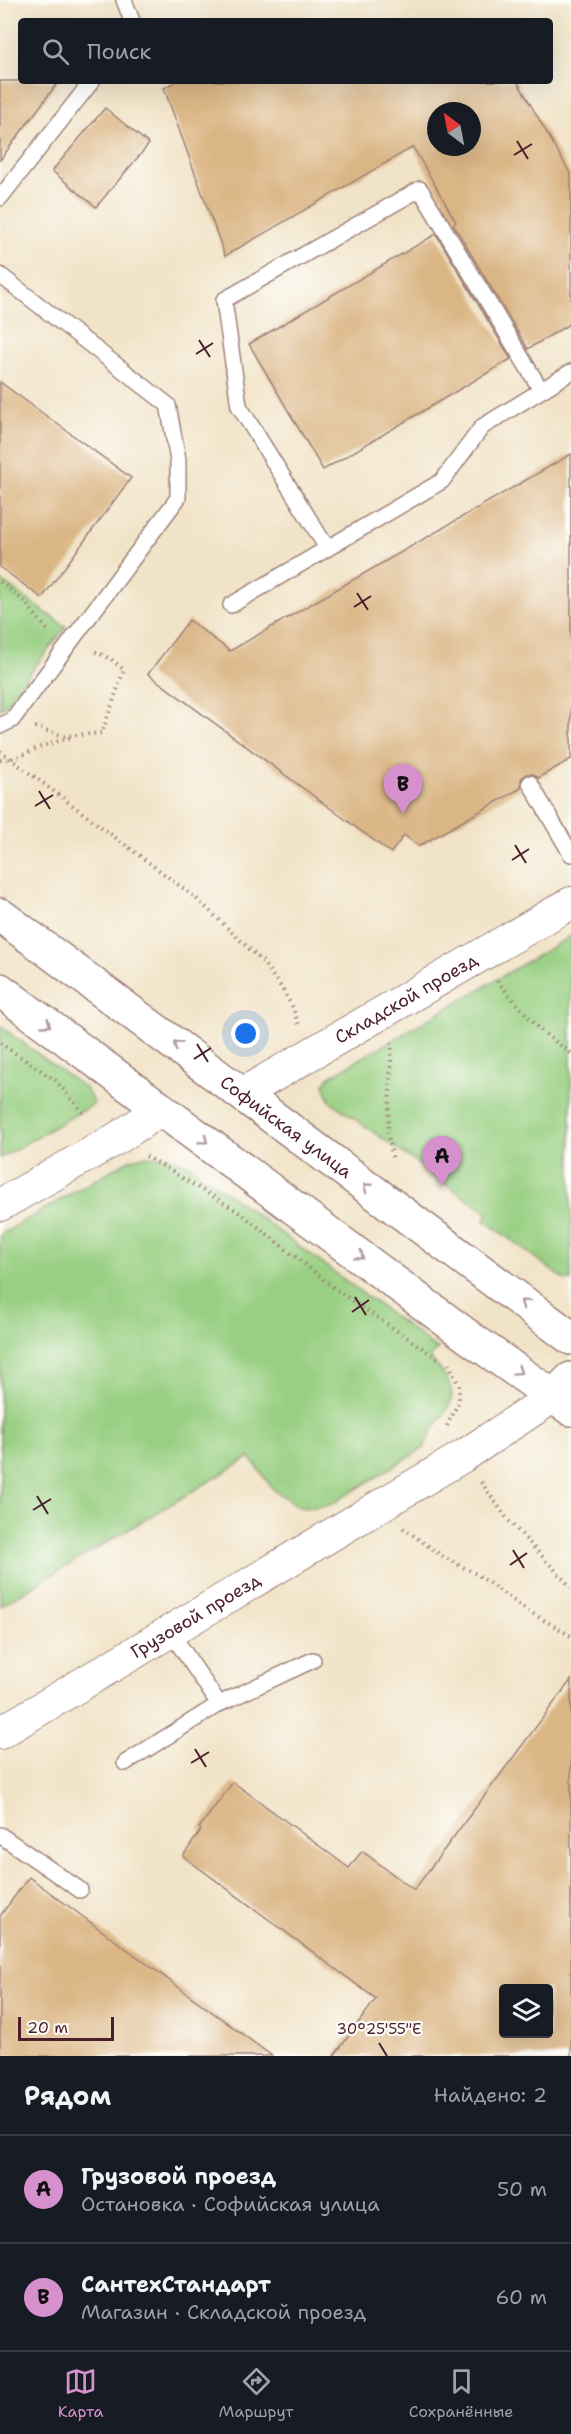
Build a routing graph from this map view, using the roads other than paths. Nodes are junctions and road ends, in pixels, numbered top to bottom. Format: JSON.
{"nodes":[{"id":1,"x":124,"y":0,"type":"edge"},
{"id":2,"x":131,"y":18,"type":"edge"},
{"id":3,"x":90,"y":84,"type":"edge"},
{"id":4,"x":0,"y":198,"type":"edge"},
{"id":5,"x":0,"y":275,"type":"edge"},
{"id":6,"x":571,"y":372,"type":"edge"},
{"id":7,"x":541,"y":390,"type":"junction"},
{"id":8,"x":327,"y":548,"type":"junction"},
{"id":9,"x":231,"y":605,"type":"dead end"},
{"id":10,"x":6,"y":723,"type":"edge"},
{"id":11,"x":530,"y":783,"type":"dead end"},
{"id":12,"x":571,"y":854,"type":"edge"},
{"id":13,"x":571,"y":903,"type":"edge"},
{"id":14,"x":0,"y":915,"type":"edge"},
{"id":15,"x":0,"y":990,"type":"edge"},
{"id":16,"x":242,"y":1094,"type":"junction"},
{"id":17,"x":162,"y":1109,"type":"junction"},
{"id":18,"x":0,"y":1205,"type":"edge"},
{"id":19,"x":571,"y":1338,"type":"edge"},
{"id":20,"x":565,"y":1395,"type":"edge"},
{"id":21,"x":170,"y":1631,"type":"junction"},
{"id":22,"x":313,"y":1660,"type":"dead end"},
{"id":23,"x":219,"y":1704,"type":"junction"},
{"id":24,"x":0,"y":1733,"type":"edge"},
{"id":25,"x":125,"y":1763,"type":"dead end"},
{"id":26,"x":0,"y":1834,"type":"edge"},
{"id":27,"x":80,"y":1890,"type":"dead end"}],
"edges":[{"from":1,"to":2,"type":"lane"},
{"from":3,"to":4,"type":"lane"},
{"from":5,"to":10,"type":"lane"},
{"from":6,"to":7,"type":"lane"},
{"from":7,"to":8,"type":"lane"},
{"from":7,"to":8,"type":"lane"},
{"from":8,"to":9,"type":"lane"},
{"from":11,"to":12,"type":"lane"},
{"from":13,"to":16,"type":"street","name":"Складской проезд"},
{"from":16,"to":14,"type":"main road","name":"Софийская улица","one_way":true},
{"from":15,"to":17,"type":"main road","one_way":true},
{"from":19,"to":16,"type":"main road","name":"Софийская улица","one_way":true},
{"from":17,"to":18,"type":"street"},
{"from":17,"to":20,"type":"main road","one_way":true},
{"from":20,"to":21,"type":"street","name":"Грузовой проезд"},
{"from":21,"to":23,"type":"lane"},
{"from":21,"to":24,"type":"street","name":"Грузовой проезд"},
{"from":22,"to":23,"type":"lane"},
{"from":23,"to":25,"type":"lane"},
{"from":26,"to":27,"type":"lane"}]}
